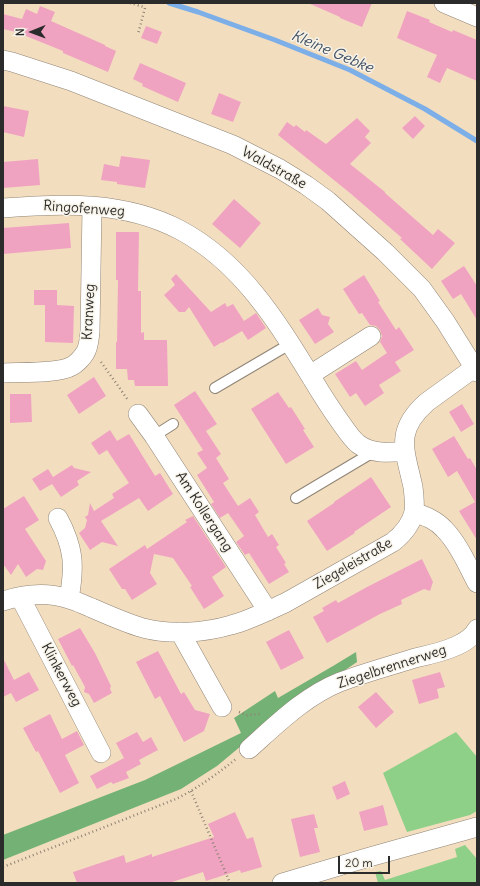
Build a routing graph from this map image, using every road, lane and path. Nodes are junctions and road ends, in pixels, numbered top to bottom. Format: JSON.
{"nodes":[{"id":1,"x":130,"y":3,"type":"edge"},
{"id":2,"x":444,"y":3,"type":"edge"},
{"id":3,"x":477,"y":17,"type":"edge"},
{"id":4,"x":138,"y":34,"type":"dead end"},
{"id":5,"x":3,"y":60,"type":"edge"},
{"id":6,"x":92,"y":207,"type":"junction"},
{"id":7,"x":3,"y":208,"type":"edge"},
{"id":8,"x":371,"y":336,"type":"dead end"},
{"id":9,"x":290,"y":344,"type":"junction"},
{"id":10,"x":86,"y":352,"type":"junction"},
{"id":11,"x":476,"y":370,"type":"edge"},
{"id":12,"x":3,"y":372,"type":"edge"},
{"id":13,"x":310,"y":375,"type":"junction"},
{"id":14,"x":216,"y":388,"type":"dead end"},
{"id":15,"x":138,"y":414,"type":"joint"},
{"id":16,"x":173,"y":424,"type":"dead end"},
{"id":17,"x":154,"y":436,"type":"junction"},
{"id":18,"x":404,"y":451,"type":"junction"},
{"id":19,"x":375,"y":452,"type":"junction"},
{"id":20,"x":296,"y":498,"type":"dead end"},
{"id":21,"x":414,"y":512,"type":"junction"},
{"id":22,"x":58,"y":518,"type":"dead end"},
{"id":23,"x":477,"y":584,"type":"edge"},
{"id":24,"x":11,"y":599,"type":"edge"},
{"id":25,"x":70,"y":599,"type":"junction"},
{"id":26,"x":268,"y":611,"type":"junction"},
{"id":27,"x":477,"y":629,"type":"edge"},
{"id":28,"x":180,"y":632,"type":"junction"},
{"id":29,"x":222,"y":707,"type":"joint"},
{"id":30,"x":288,"y":715,"type":"junction"},
{"id":31,"x":249,"y":749,"type":"joint"},
{"id":32,"x":101,"y":753,"type":"dead end"},
{"id":33,"x":191,"y":791,"type":"junction"},
{"id":34,"x":477,"y":827,"type":"edge"},
{"id":35,"x":3,"y":867,"type":"edge"},
{"id":36,"x":290,"y":882,"type":"edge"},
{"id":37,"x":230,"y":883,"type":"edge"}],
"edges":[{"from":1,"to":4,"type":"path"},
{"from":2,"to":3,"type":"street"},
{"from":5,"to":11,"type":"street","name":"Waldstraße"},
{"from":6,"to":7,"type":"street","name":"Ringofenweg"},
{"from":6,"to":9,"type":"street","name":"Ringofenweg"},
{"from":6,"to":10,"type":"street","name":"Kranweg"},
{"from":8,"to":13,"type":"street"},
{"from":9,"to":13,"type":"street","name":"Ringofenweg"},
{"from":9,"to":14,"type":"lane"},
{"from":10,"to":12,"type":"street","name":"Kranweg"},
{"from":10,"to":15,"type":"path"},
{"from":11,"to":18,"type":"street","name":"Ziegeleistraße"},
{"from":13,"to":19,"type":"street","name":"Ringofenweg"},
{"from":15,"to":17,"type":"street","name":"Am Kollergang"},
{"from":16,"to":17,"type":"lane"},
{"from":17,"to":26,"type":"street","name":"Am Kollergang"},
{"from":18,"to":19,"type":"street","name":"Ringofenweg"},
{"from":18,"to":21,"type":"street","name":"Ziegeleistraße"},
{"from":19,"to":20,"type":"lane"},
{"from":21,"to":23,"type":"street"},
{"from":21,"to":26,"type":"street","name":"Ziegeleistraße"},
{"from":22,"to":25,"type":"street"},
{"from":24,"to":25,"type":"street","name":"Ziegeleistraße"},
{"from":24,"to":32,"type":"street","name":"Klinkerweg"},
{"from":25,"to":28,"type":"street","name":"Ziegeleistraße"},
{"from":26,"to":28,"type":"street","name":"Ziegeleistraße"},
{"from":27,"to":30,"type":"street","name":"Ziegelbrennerweg"},
{"from":28,"to":29,"type":"street"},
{"from":29,"to":30,"type":"path"},
{"from":30,"to":31,"type":"street","name":"Ziegelbrennerweg"},
{"from":31,"to":33,"type":"path"},
{"from":33,"to":35,"type":"path"},
{"from":33,"to":37,"type":"path"},
{"from":34,"to":36,"type":"street"}]}
